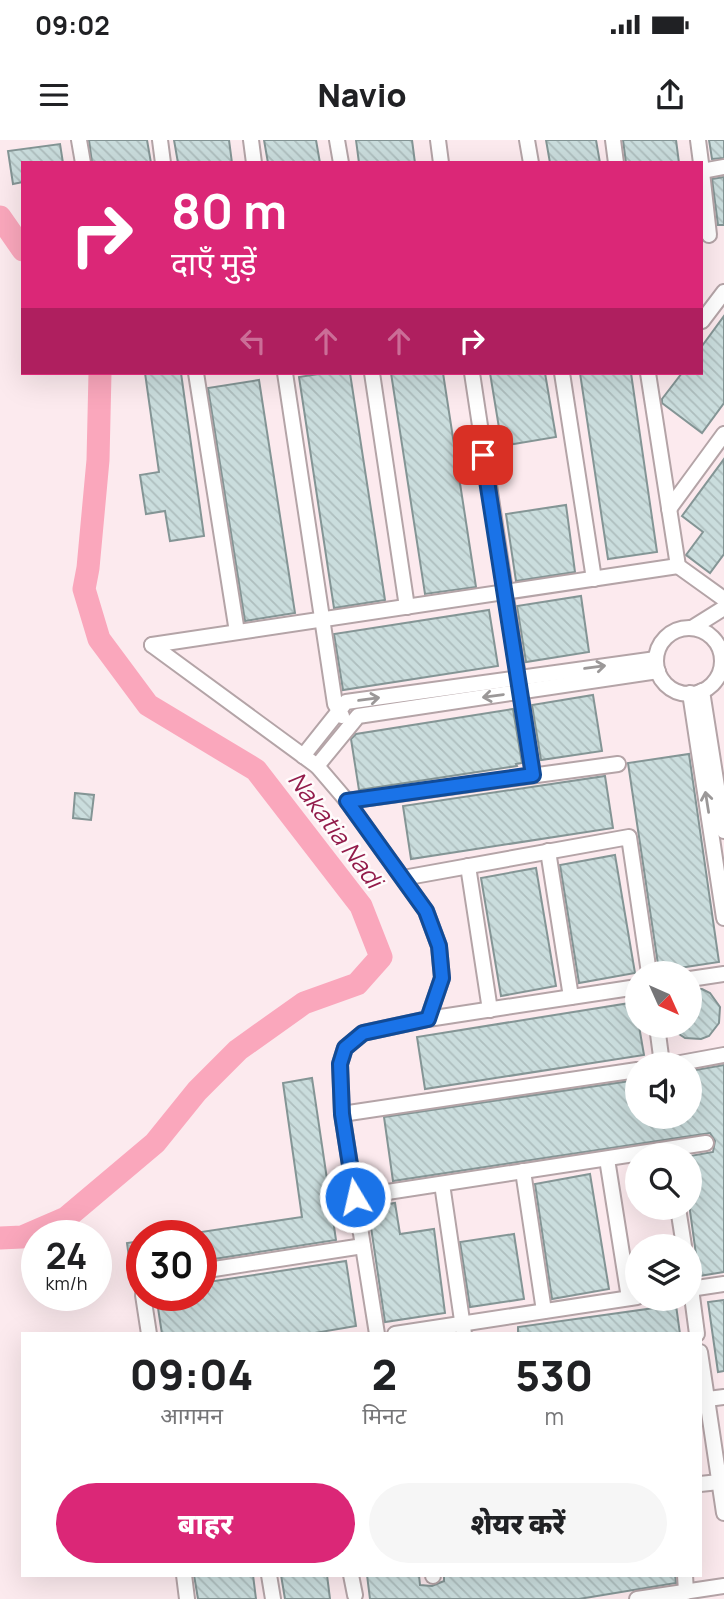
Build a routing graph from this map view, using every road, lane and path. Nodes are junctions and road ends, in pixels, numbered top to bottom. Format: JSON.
{"nodes":[{"id":1,"x":79,"y":140,"type":"edge"},
{"id":2,"x":160,"y":140,"type":"edge"},
{"id":3,"x":251,"y":140,"type":"edge"},
{"id":4,"x":337,"y":140,"type":"edge"},
{"id":5,"x":438,"y":140,"type":"edge"},
{"id":6,"x":527,"y":140,"type":"edge"},
{"id":7,"x":612,"y":140,"type":"edge"},
{"id":8,"x":698,"y":140,"type":"edge"},
{"id":9,"x":83,"y":161,"type":"edge"},
{"id":10,"x":163,"y":161,"type":"edge"},
{"id":11,"x":254,"y":161,"type":"edge"},
{"id":12,"x":341,"y":161,"type":"edge"},
{"id":13,"x":441,"y":161,"type":"edge"},
{"id":14,"x":531,"y":161,"type":"edge"},
{"id":15,"x":616,"y":161,"type":"edge"},
{"id":16,"x":701,"y":161,"type":"edge"},
{"id":17,"x":724,"y":167,"type":"edge"},
{"id":18,"x":703,"y":171,"type":"edge"},
{"id":19,"x":703,"y":180,"type":"edge"},
{"id":20,"x":709,"y":235,"type":"dead end"},
{"id":21,"x":722,"y":294,"type":"edge"},
{"id":22,"x":703,"y":299,"type":"edge"},
{"id":23,"x":703,"y":320,"type":"edge"},
{"id":24,"x":196,"y":375,"type":"edge"},
{"id":25,"x":285,"y":375,"type":"edge"},
{"id":26,"x":372,"y":375,"type":"edge"},
{"id":27,"x":471,"y":375,"type":"edge"},
{"id":28,"x":562,"y":375,"type":"edge"},
{"id":29,"x":650,"y":380,"type":"edge"},
{"id":30,"x":724,"y":434,"type":"edge"},
{"id":31,"x":670,"y":509,"type":"junction"},
{"id":32,"x":678,"y":566,"type":"junction"},
{"id":33,"x":594,"y":579,"type":"junction"},
{"id":34,"x":721,"y":591,"type":"edge"},
{"id":35,"x":503,"y":592,"type":"junction"},
{"id":36,"x":407,"y":607,"type":"junction"},
{"id":37,"x":724,"y":608,"type":"edge"},
{"id":38,"x":322,"y":620,"type":"junction"},
{"id":39,"x":692,"y":628,"type":"junction"},
{"id":40,"x":724,"y":628,"type":"edge"},
{"id":41,"x":237,"y":632,"type":"junction"},
{"id":42,"x":719,"y":647,"type":"junction"},
{"id":43,"x":657,"y":665,"type":"junction"},
{"id":44,"x":518,"y":685,"type":"junction"},
{"id":45,"x":696,"y":692,"type":"junction"},
{"id":46,"x":338,"y":711,"type":"junction"},
{"id":47,"x":349,"y":727,"type":"junction"},
{"id":48,"x":303,"y":756,"type":"junction"},
{"id":49,"x":618,"y":764,"type":"dead end"},
{"id":50,"x":317,"y":766,"type":"junction"},
{"id":51,"x":533,"y":775,"type":"junction"},
{"id":52,"x":347,"y":801,"type":"junction"},
{"id":53,"x":724,"y":831,"type":"edge"},
{"id":54,"x":548,"y":851,"type":"junction"},
{"id":55,"x":468,"y":866,"type":"junction"},
{"id":56,"x":403,"y":878,"type":"junction"},
{"id":57,"x":724,"y":918,"type":"edge"},
{"id":58,"x":647,"y":961,"type":"edge"},
{"id":59,"x":724,"y":974,"type":"edge"},
{"id":60,"x":702,"y":977,"type":"edge"},
{"id":61,"x":625,"y":989,"type":"edge"},
{"id":62,"x":571,"y":998,"type":"junction"},
{"id":63,"x":490,"y":1010,"type":"junction"},
{"id":64,"x":428,"y":1019,"type":"junction"},
{"id":65,"x":724,"y":1055,"type":"edge"},
{"id":66,"x":702,"y":1059,"type":"edge"},
{"id":67,"x":625,"y":1072,"type":"edge"},
{"id":68,"x":342,"y":1114,"type":"junction"},
{"id":69,"x":706,"y":1143,"type":"dead end"},
{"id":70,"x":702,"y":1144,"type":"edge"},
{"id":71,"x":625,"y":1157,"type":"edge"},
{"id":72,"x":607,"y":1159,"type":"junction"},
{"id":73,"x":523,"y":1171,"type":"junction"},
{"id":74,"x":442,"y":1184,"type":"junction"},
{"id":75,"x":355,"y":1197,"type":"junction"},
{"id":76,"x":363,"y":1246,"type":"junction"},
{"id":77,"x":625,"y":1255,"type":"edge"},
{"id":78,"x":217,"y":1269,"type":"edge"},
{"id":79,"x":724,"y":1284,"type":"edge"},
{"id":80,"x":702,"y":1285,"type":"edge"},
{"id":81,"x":625,"y":1299,"type":"edge"},
{"id":82,"x":145,"y":1311,"type":"edge"},
{"id":83,"x":544,"y":1311,"type":"junction"},
{"id":84,"x":694,"y":1311,"type":"edge"},
{"id":85,"x":464,"y":1328,"type":"edge"},
{"id":86,"x":149,"y":1332,"type":"edge"},
{"id":87,"x":376,"y":1332,"type":"edge"},
{"id":88,"x":418,"y":1332,"type":"edge"},
{"id":89,"x":697,"y":1332,"type":"edge"},
{"id":90,"x":702,"y":1376,"type":"edge"},
{"id":91,"x":724,"y":1397,"type":"edge"},
{"id":92,"x":704,"y":1400,"type":"edge"},
{"id":93,"x":719,"y":1482,"type":"junction"},
{"id":94,"x":702,"y":1484,"type":"edge"},
{"id":95,"x":724,"y":1513,"type":"edge"},
{"id":96,"x":184,"y":1577,"type":"edge"},
{"id":97,"x":269,"y":1577,"type":"edge"},
{"id":98,"x":351,"y":1577,"type":"edge"},
{"id":99,"x":685,"y":1577,"type":"edge"},
{"id":100,"x":724,"y":1586,"type":"edge"},
{"id":101,"x":687,"y":1592,"type":"junction"},
{"id":102,"x":355,"y":1595,"type":"dead end"},
{"id":103,"x":187,"y":1599,"type":"edge"},
{"id":104,"x":273,"y":1599,"type":"edge"},
{"id":105,"x":637,"y":1599,"type":"edge"}],
"edges":[{"from":1,"to":9,"type":"street"},
{"from":2,"to":10,"type":"street"},
{"from":3,"to":11,"type":"street"},
{"from":4,"to":12,"type":"street"},
{"from":5,"to":13,"type":"street"},
{"from":6,"to":14,"type":"street"},
{"from":7,"to":15,"type":"street"},
{"from":8,"to":16,"type":"street"},
{"from":17,"to":18,"type":"street"},
{"from":19,"to":20,"type":"street"},
{"from":21,"to":22,"type":"street"},
{"from":21,"to":23,"type":"street"},
{"from":24,"to":41,"type":"street"},
{"from":25,"to":38,"type":"street"},
{"from":26,"to":36,"type":"street"},
{"from":27,"to":35,"type":"street"},
{"from":28,"to":33,"type":"street"},
{"from":29,"to":31,"type":"street"},
{"from":30,"to":31,"type":"street"},
{"from":31,"to":32,"type":"street"},
{"from":32,"to":33,"type":"street"},
{"from":32,"to":34,"type":"street"},
{"from":33,"to":35,"type":"street"},
{"from":35,"to":36,"type":"street"},
{"from":35,"to":44,"type":"street"},
{"from":36,"to":38,"type":"street"},
{"from":37,"to":39,"type":"street"},
{"from":38,"to":41,"type":"street"},
{"from":38,"to":46,"type":"street"},
{"from":39,"to":42,"type":"street"},
{"from":39,"to":43,"type":"street"},
{"from":40,"to":42,"type":"street"},
{"from":41,"to":48,"type":"street"},
{"from":42,"to":45,"type":"street"},
{"from":43,"to":44,"type":"street"},
{"from":43,"to":45,"type":"street"},
{"from":46,"to":44,"type":"street","one_way":true},
{"from":44,"to":47,"type":"street","one_way":true},
{"from":44,"to":51,"type":"street"},
{"from":45,"to":53,"type":"street"},
{"from":57,"to":45,"type":"street","one_way":true},
{"from":46,"to":47,"type":"street"},
{"from":46,"to":48,"type":"street"},
{"from":47,"to":50,"type":"street"},
{"from":48,"to":50,"type":"street"},
{"from":49,"to":51,"type":"street"},
{"from":50,"to":52,"type":"street"},
{"from":51,"to":52,"type":"street"},
{"from":52,"to":56,"type":"street"},
{"from":54,"to":55,"type":"street"},
{"from":54,"to":58,"type":"street"},
{"from":54,"to":62,"type":"street"},
{"from":55,"to":56,"type":"street"},
{"from":55,"to":63,"type":"street"},
{"from":56,"to":64,"type":"street"},
{"from":59,"to":60,"type":"street"},
{"from":61,"to":62,"type":"street"},
{"from":62,"to":63,"type":"street"},
{"from":63,"to":64,"type":"street"},
{"from":64,"to":68,"type":"street"},
{"from":65,"to":66,"type":"street"},
{"from":67,"to":68,"type":"street"},
{"from":68,"to":75,"type":"street"},
{"from":69,"to":70,"type":"street"},
{"from":71,"to":72,"type":"street"},
{"from":72,"to":73,"type":"street"},
{"from":72,"to":77,"type":"street"},
{"from":73,"to":74,"type":"street"},
{"from":73,"to":83,"type":"street"},
{"from":74,"to":75,"type":"street"},
{"from":74,"to":85,"type":"street"},
{"from":75,"to":76,"type":"street"},
{"from":76,"to":78,"type":"street"},
{"from":76,"to":87,"type":"street"},
{"from":79,"to":80,"type":"street"},
{"from":81,"to":83,"type":"street"},
{"from":82,"to":86,"type":"street"},
{"from":83,"to":85,"type":"street"},
{"from":84,"to":89,"type":"street"},
{"from":85,"to":88,"type":"street"},
{"from":90,"to":92,"type":"street"},
{"from":91,"to":92,"type":"street"},
{"from":92,"to":93,"type":"street"},
{"from":93,"to":94,"type":"street"},
{"from":93,"to":95,"type":"street"},
{"from":96,"to":103,"type":"street"},
{"from":97,"to":104,"type":"street"},
{"from":98,"to":102,"type":"street"},
{"from":99,"to":101,"type":"street"},
{"from":100,"to":101,"type":"street"},
{"from":101,"to":105,"type":"street"}]}
